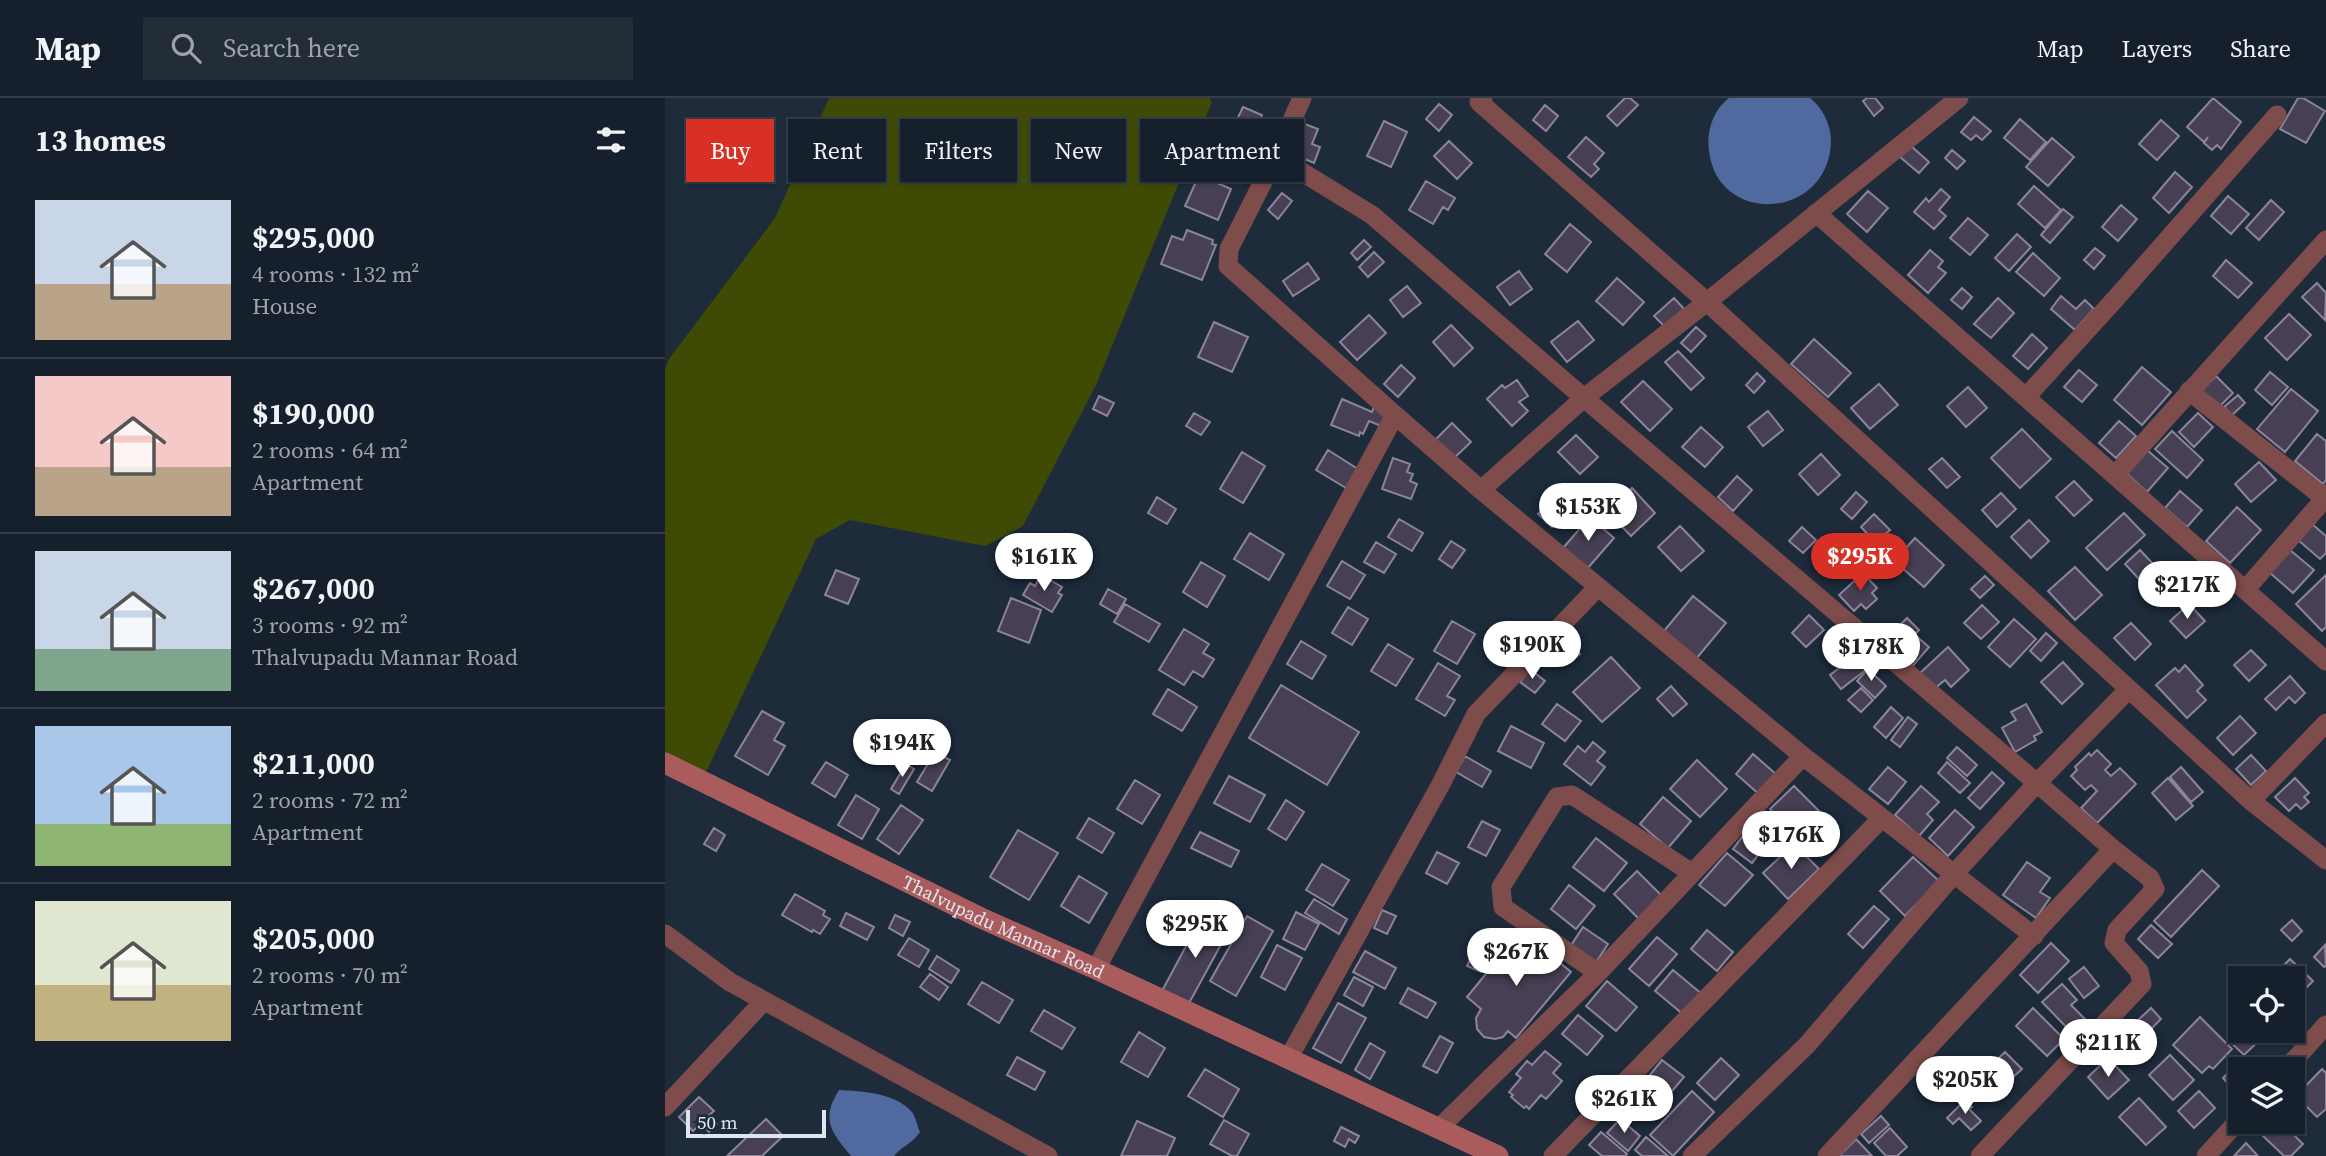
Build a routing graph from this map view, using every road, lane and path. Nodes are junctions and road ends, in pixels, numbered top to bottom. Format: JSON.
{"nodes":[{"id":1,"x":1302,"y":98,"type":"edge"},
{"id":2,"x":1959,"y":98,"type":"edge"},
{"id":3,"x":1479,"y":99,"type":"edge"},
{"id":4,"x":2277,"y":115,"type":"dead end"},
{"id":5,"x":1293,"y":119,"type":"edge"},
{"id":6,"x":1304,"y":173,"type":"edge"},
{"id":7,"x":1263,"y":182,"type":"edge"},
{"id":8,"x":1817,"y":213,"type":"junction"},
{"id":9,"x":2326,"y":240,"type":"edge"},
{"id":10,"x":1707,"y":302,"type":"junction"},
{"id":11,"x":2189,"y":391,"type":"junction"},
{"id":12,"x":2026,"y":397,"type":"junction"},
{"id":13,"x":1584,"y":398,"type":"junction"},
{"id":14,"x":1395,"y":415,"type":"junction"},
{"id":15,"x":2115,"y":475,"type":"junction"},
{"id":16,"x":1481,"y":490,"type":"junction"},
{"id":17,"x":2326,"y":495,"type":"edge"},
{"id":18,"x":1597,"y":588,"type":"junction"},
{"id":19,"x":2245,"y":590,"type":"junction"},
{"id":20,"x":2326,"y":660,"type":"edge"},
{"id":21,"x":2129,"y":689,"type":"junction"},
{"id":22,"x":2326,"y":723,"type":"edge"},
{"id":23,"x":1803,"y":756,"type":"junction"},
{"id":24,"x":665,"y":763,"type":"edge"},
{"id":25,"x":2038,"y":783,"type":"junction"},
{"id":26,"x":2251,"y":801,"type":"junction"},
{"id":27,"x":1881,"y":819,"type":"junction"},
{"id":28,"x":2113,"y":849,"type":"junction"},
{"id":29,"x":2326,"y":860,"type":"edge"},
{"id":30,"x":1692,"y":873,"type":"junction"},
{"id":31,"x":1954,"y":874,"type":"junction"},
{"id":32,"x":665,"y":934,"type":"edge"},
{"id":33,"x":2034,"y":936,"type":"junction"},
{"id":34,"x":1096,"y":969,"type":"junction"},
{"id":35,"x":1598,"y":973,"type":"junction"},
{"id":36,"x":764,"y":1001,"type":"junction"},
{"id":37,"x":2326,"y":1026,"type":"edge"},
{"id":38,"x":2297,"y":1057,"type":"edge"},
{"id":39,"x":1288,"y":1059,"type":"junction"},
{"id":40,"x":665,"y":1107,"type":"edge"},
{"id":41,"x":1438,"y":1129,"type":"junction"},
{"id":42,"x":2228,"y":1132,"type":"edge"},
{"id":43,"x":1048,"y":1156,"type":"edge"},
{"id":44,"x":1498,"y":1156,"type":"edge"},
{"id":45,"x":1553,"y":1156,"type":"edge"},
{"id":46,"x":1692,"y":1156,"type":"edge"},
{"id":47,"x":1827,"y":1156,"type":"edge"},
{"id":48,"x":1980,"y":1156,"type":"edge"},
{"id":49,"x":2206,"y":1156,"type":"edge"}],
"edges":[{"from":1,"to":5,"type":"street"},
{"from":2,"to":8,"type":"street"},
{"from":3,"to":10,"type":"street"},
{"from":4,"to":12,"type":"street"},
{"from":6,"to":13,"type":"street"},
{"from":7,"to":14,"type":"street"},
{"from":8,"to":10,"type":"street"},
{"from":8,"to":12,"type":"street"},
{"from":9,"to":11,"type":"street"},
{"from":10,"to":13,"type":"street"},
{"from":10,"to":21,"type":"street"},
{"from":11,"to":15,"type":"street"},
{"from":11,"to":17,"type":"street"},
{"from":12,"to":15,"type":"street"},
{"from":13,"to":16,"type":"street"},
{"from":13,"to":25,"type":"street"},
{"from":14,"to":16,"type":"street"},
{"from":14,"to":34,"type":"street"},
{"from":15,"to":19,"type":"street"},
{"from":16,"to":18,"type":"street"},
{"from":17,"to":19,"type":"street"},
{"from":18,"to":23,"type":"street"},
{"from":18,"to":39,"type":"street"},
{"from":19,"to":20,"type":"street"},
{"from":21,"to":25,"type":"street"},
{"from":21,"to":26,"type":"street"},
{"from":22,"to":26,"type":"street"},
{"from":23,"to":27,"type":"street"},
{"from":23,"to":30,"type":"street"},
{"from":24,"to":34,"type":"street","name":"Thalvupadu Mannar Road"},
{"from":25,"to":28,"type":"street"},
{"from":25,"to":31,"type":"street"},
{"from":26,"to":29,"type":"street"},
{"from":27,"to":31,"type":"street"},
{"from":27,"to":45,"type":"street"},
{"from":28,"to":33,"type":"street"},
{"from":28,"to":48,"type":"street"},
{"from":30,"to":35,"type":"street"},
{"from":30,"to":35,"type":"street"},
{"from":31,"to":33,"type":"street"},
{"from":31,"to":46,"type":"street"},
{"from":32,"to":36,"type":"street"},
{"from":33,"to":47,"type":"street"},
{"from":34,"to":39,"type":"street","name":"Thalvupadu Mannar Road"},
{"from":35,"to":41,"type":"street"},
{"from":36,"to":40,"type":"street"},
{"from":36,"to":43,"type":"street"},
{"from":37,"to":38,"type":"street"},
{"from":39,"to":41,"type":"street","name":"Thalvupadu Mannar Road"},
{"from":41,"to":44,"type":"street","name":"Thalvupadu Mannar Road"},
{"from":42,"to":49,"type":"street"}]}
